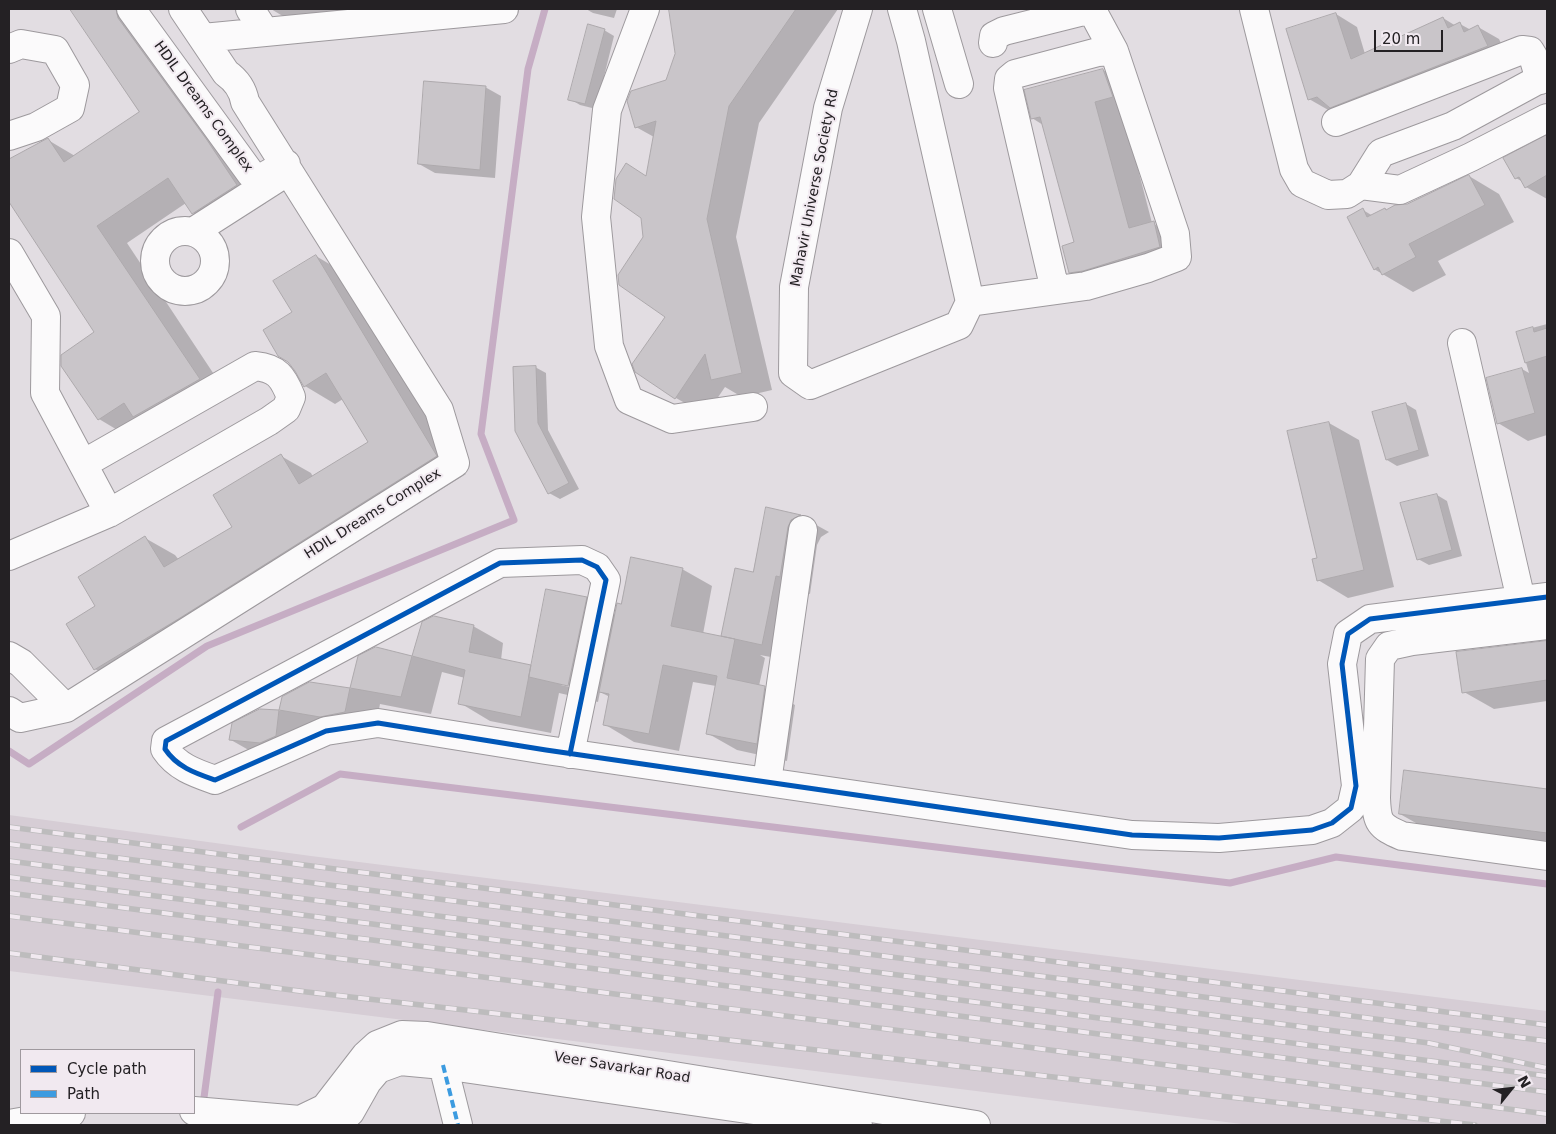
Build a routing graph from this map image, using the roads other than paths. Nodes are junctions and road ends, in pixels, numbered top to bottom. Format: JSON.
{"nodes":[{"id":1,"x":131,"y":9,"type":"edge"},
{"id":2,"x":183,"y":9,"type":"edge"},
{"id":3,"x":250,"y":9,"type":"edge"},
{"id":4,"x":504,"y":9,"type":"edge"},
{"id":5,"x":645,"y":9,"type":"edge"},
{"id":6,"x":858,"y":9,"type":"edge"},
{"id":7,"x":902,"y":9,"type":"edge"},
{"id":8,"x":937,"y":9,"type":"edge"},
{"id":9,"x":1254,"y":9,"type":"edge"},
{"id":10,"x":265,"y":32,"type":"junction"},
{"id":11,"x":203,"y":38,"type":"junction"},
{"id":12,"x":993,"y":43,"type":"dead end"},
{"id":13,"x":9,"y":49,"type":"edge"},
{"id":14,"x":1114,"y":51,"type":"junction"},
{"id":15,"x":1544,"y":78,"type":"edge"},
{"id":16,"x":959,"y":84,"type":"dead end"},
{"id":17,"x":1547,"y":118,"type":"edge"},
{"id":18,"x":1336,"y":122,"type":"dead end"},
{"id":19,"x":9,"y":136,"type":"edge"},
{"id":20,"x":1420,"y":139,"type":"junction"},
{"id":21,"x":288,"y":167,"type":"junction"},
{"id":22,"x":1434,"y":174,"type":"junction"},
{"id":23,"x":1361,"y":185,"type":"junction"},
{"id":24,"x":193,"y":232,"type":"dead end"},
{"id":25,"x":9,"y":253,"type":"edge"},
{"id":26,"x":1055,"y":290,"type":"junction"},
{"id":27,"x":970,"y":302,"type":"junction"},
{"id":28,"x":1462,"y":343,"type":"dead end"},
{"id":29,"x":753,"y":407,"type":"dead end"},
{"id":30,"x":83,"y":464,"type":"junction"},
{"id":31,"x":109,"y":513,"type":"junction"},
{"id":32,"x":803,"y":530,"type":"dead end"},
{"id":33,"x":9,"y":556,"type":"edge"},
{"id":34,"x":1534,"y":598,"type":"edge"},
{"id":35,"x":1547,"y":625,"type":"edge"},
{"id":36,"x":9,"y":656,"type":"edge"},
{"id":37,"x":66,"y":708,"type":"junction"},
{"id":38,"x":9,"y":712,"type":"edge"},
{"id":39,"x":570,"y":754,"type":"junction"},
{"id":40,"x":767,"y":782,"type":"junction"},
{"id":41,"x":1547,"y":856,"type":"edge"},
{"id":42,"x":443,"y":1065,"type":"junction"},
{"id":43,"x":195,"y":1111,"type":"edge"},
{"id":44,"x":65,"y":1114,"type":"edge"},
{"id":45,"x":9,"y":1124,"type":"edge"},
{"id":46,"x":336,"y":1125,"type":"edge"},
{"id":47,"x":458,"y":1125,"type":"edge"},
{"id":48,"x":858,"y":1125,"type":"edge"},
{"id":49,"x":976,"y":1125,"type":"edge"}],
"edges":[{"from":1,"to":21,"type":"street","name":"HDIL Dreams Complex"},
{"from":2,"to":11,"type":"street","name":"HDIL Dreams Complex"},
{"from":3,"to":10,"type":"street"},
{"from":4,"to":10,"type":"street"},
{"from":5,"to":29,"type":"street"},
{"from":6,"to":27,"type":"street","name":"Mahavir Universe Society Rd"},
{"from":7,"to":27,"type":"street"},
{"from":8,"to":16,"type":"street"},
{"from":9,"to":23,"type":"street"},
{"from":10,"to":11,"type":"street"},
{"from":11,"to":21,"type":"street","name":"HDIL Dreams Complex"},
{"from":12,"to":14,"type":"street"},
{"from":13,"to":19,"type":"street"},
{"from":14,"to":26,"type":"street"},
{"from":14,"to":26,"type":"street"},
{"from":15,"to":18,"type":"street"},
{"from":15,"to":20,"type":"street"},
{"from":17,"to":22,"type":"street"},
{"from":20,"to":22,"type":"street"},
{"from":20,"to":23,"type":"street"},
{"from":21,"to":24,"type":"street"},
{"from":21,"to":37,"type":"street","name":"HDIL Dreams Complex"},
{"from":22,"to":23,"type":"street"},
{"from":25,"to":30,"type":"street"},
{"from":26,"to":27,"type":"street"},
{"from":28,"to":34,"type":"street"},
{"from":30,"to":31,"type":"street"},
{"from":30,"to":31,"type":"street"},
{"from":31,"to":33,"type":"street"},
{"from":32,"to":40,"type":"street"},
{"from":34,"to":40,"type":"street"},
{"from":35,"to":41,"type":"street"},
{"from":36,"to":37,"type":"street"},
{"from":37,"to":38,"type":"street"},
{"from":39,"to":39,"type":"street"},
{"from":39,"to":40,"type":"street"},
{"from":42,"to":46,"type":"street","name":"Veer Savarkar Road"},
{"from":42,"to":47,"type":"street"},
{"from":42,"to":48,"type":"street","name":"Veer Savarkar Road"},
{"from":43,"to":49,"type":"street","name":"Veer Savarkar Road"},
{"from":44,"to":45,"type":"street"}]}
